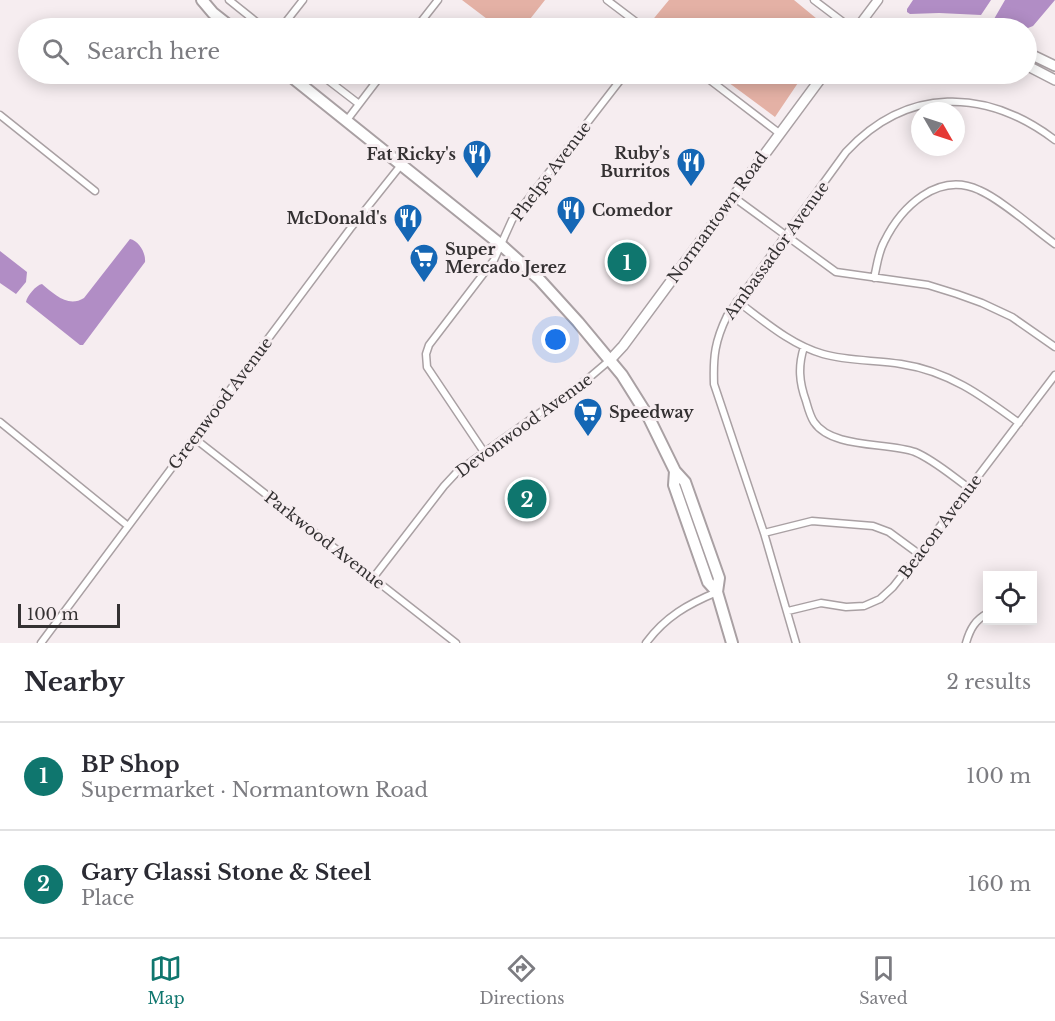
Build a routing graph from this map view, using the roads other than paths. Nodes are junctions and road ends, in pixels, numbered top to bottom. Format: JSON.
{"nodes":[{"id":1,"x":190,"y":0,"type":"edge"},
{"id":2,"x":201,"y":0,"type":"edge"},
{"id":3,"x":229,"y":0,"type":"edge"},
{"id":4,"x":303,"y":0,"type":"edge"},
{"id":5,"x":438,"y":0,"type":"edge"},
{"id":6,"x":607,"y":0,"type":"edge"},
{"id":7,"x":814,"y":0,"type":"edge"},
{"id":8,"x":878,"y":0,"type":"edge"},
{"id":9,"x":213,"y":13,"type":"junction"},
{"id":10,"x":219,"y":18,"type":"edge"},
{"id":11,"x":252,"y":18,"type":"edge"},
{"id":12,"x":289,"y":18,"type":"edge"},
{"id":13,"x":424,"y":18,"type":"edge"},
{"id":14,"x":631,"y":18,"type":"edge"},
{"id":15,"x":838,"y":18,"type":"edge"},
{"id":16,"x":864,"y":18,"type":"edge"},
{"id":17,"x":1037,"y":57,"type":"edge"},
{"id":18,"x":1055,"y":66,"type":"edge"},
{"id":19,"x":1037,"y":71,"type":"edge"},
{"id":20,"x":1055,"y":80,"type":"edge"},
{"id":21,"x":301,"y":84,"type":"edge"},
{"id":22,"x":333,"y":84,"type":"edge"},
{"id":23,"x":374,"y":84,"type":"edge"},
{"id":24,"x":617,"y":84,"type":"edge"},
{"id":25,"x":715,"y":84,"type":"edge"},
{"id":26,"x":816,"y":84,"type":"edge"},
{"id":27,"x":359,"y":104,"type":"junction"},
{"id":28,"x":0,"y":115,"type":"edge"},
{"id":29,"x":347,"y":120,"type":"junction"},
{"id":30,"x":779,"y":133,"type":"junction"},
{"id":31,"x":1055,"y":140,"type":"edge"},
{"id":32,"x":401,"y":165,"type":"junction"},
{"id":33,"x":95,"y":191,"type":"dead end"},
{"id":34,"x":732,"y":196,"type":"junction"},
{"id":35,"x":785,"y":235,"type":"junction"},
{"id":36,"x":500,"y":244,"type":"junction"},
{"id":37,"x":1055,"y":244,"type":"edge"},
{"id":38,"x":874,"y":278,"type":"junction"},
{"id":39,"x":737,"y":302,"type":"junction"},
{"id":40,"x":804,"y":347,"type":"junction"},
{"id":41,"x":1055,"y":347,"type":"edge"},
{"id":42,"x":610,"y":360,"type":"junction"},
{"id":43,"x":1055,"y":375,"type":"edge"},
{"id":44,"x":0,"y":422,"type":"edge"},
{"id":45,"x":1019,"y":423,"type":"junction"},
{"id":46,"x":194,"y":438,"type":"junction"},
{"id":47,"x":484,"y":452,"type":"junction"},
{"id":48,"x":969,"y":488,"type":"junction"},
{"id":49,"x":128,"y":526,"type":"junction"},
{"id":50,"x":764,"y":533,"type":"junction"},
{"id":51,"x":920,"y":554,"type":"junction"},
{"id":52,"x":373,"y":578,"type":"junction"},
{"id":53,"x":717,"y":591,"type":"junction"},
{"id":54,"x":788,"y":611,"type":"junction"},
{"id":55,"x":983,"y":616,"type":"edge"},
{"id":56,"x":40,"y":643,"type":"edge"},
{"id":57,"x":456,"y":643,"type":"edge"},
{"id":58,"x":646,"y":643,"type":"edge"},
{"id":59,"x":732,"y":643,"type":"edge"},
{"id":60,"x":796,"y":643,"type":"edge"},
{"id":61,"x":966,"y":643,"type":"edge"}],
"edges":[{"from":1,"to":9,"type":"main road"},
{"from":2,"to":9,"type":"main road"},
{"from":3,"to":11,"type":"street"},
{"from":4,"to":12,"type":"street"},
{"from":5,"to":13,"type":"street"},
{"from":6,"to":14,"type":"street"},
{"from":7,"to":15,"type":"street"},
{"from":8,"to":16,"type":"street"},
{"from":9,"to":10,"type":"main road"},
{"from":17,"to":18,"type":"main road"},
{"from":19,"to":20,"type":"main road"},
{"from":21,"to":29,"type":"main road"},
{"from":22,"to":27,"type":"street"},
{"from":23,"to":27,"type":"street"},
{"from":24,"to":36,"type":"street","name":"Phelps Avenue"},
{"from":25,"to":30,"type":"street"},
{"from":26,"to":30,"type":"main road","name":"Normantown Road"},
{"from":27,"to":29,"type":"street"},
{"from":28,"to":33,"type":"street"},
{"from":29,"to":32,"type":"main road"},
{"from":30,"to":34,"type":"main road","name":"Normantown Road"},
{"from":31,"to":35,"type":"street","name":"Ambassador Avenue"},
{"from":32,"to":36,"type":"main road"},
{"from":32,"to":46,"type":"street","name":"Greenwood Avenue"},
{"from":34,"to":35,"type":"street"},
{"from":34,"to":42,"type":"main road","name":"Normantown Road"},
{"from":35,"to":38,"type":"street"},
{"from":35,"to":39,"type":"street","name":"Ambassador Avenue"},
{"from":36,"to":42,"type":"main road"},
{"from":36,"to":47,"type":"street","name":"Phelps Avenue"},
{"from":37,"to":38,"type":"street"},
{"from":38,"to":41,"type":"street"},
{"from":39,"to":40,"type":"street"},
{"from":39,"to":50,"type":"street","name":"Ambassador Avenue"},
{"from":40,"to":45,"type":"street"},
{"from":40,"to":48,"type":"street"},
{"from":42,"to":47,"type":"street","name":"Devonwood Avenue"},
{"from":42,"to":53,"type":"main road"},
{"from":43,"to":45,"type":"street","name":"Beacon Avenue"},
{"from":44,"to":49,"type":"street"},
{"from":45,"to":48,"type":"street","name":"Beacon Avenue"},
{"from":46,"to":49,"type":"street","name":"Greenwood Avenue"},
{"from":46,"to":52,"type":"street","name":"Parkwood Avenue"},
{"from":47,"to":52,"type":"street","name":"Devonwood Avenue"},
{"from":48,"to":51,"type":"street","name":"Beacon Avenue"},
{"from":49,"to":56,"type":"street","name":"Greenwood Avenue"},
{"from":50,"to":51,"type":"street"},
{"from":50,"to":54,"type":"street","name":"Ambassador Avenue"},
{"from":51,"to":54,"type":"street","name":"Beacon Avenue"},
{"from":52,"to":57,"type":"street","name":"Parkwood Avenue"},
{"from":53,"to":58,"type":"street"},
{"from":53,"to":59,"type":"main road"},
{"from":54,"to":60,"type":"street","name":"Ambassador Avenue"},
{"from":55,"to":61,"type":"street"}]}
